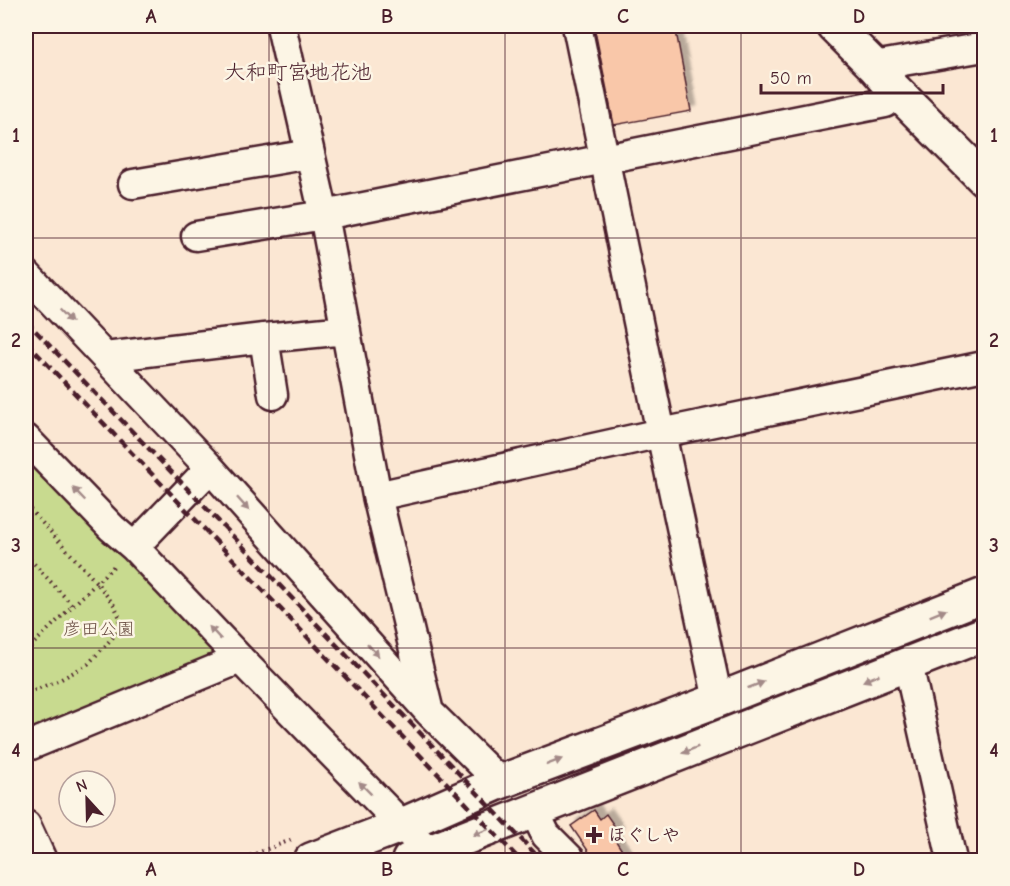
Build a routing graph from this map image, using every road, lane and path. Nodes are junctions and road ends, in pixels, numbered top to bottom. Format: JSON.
{"nodes":[{"id":1,"x":281,"y":26,"type":"edge"},
{"id":2,"x":577,"y":26,"type":"edge"},
{"id":3,"x":834,"y":26,"type":"edge"},
{"id":4,"x":984,"y":47,"type":"edge"},
{"id":5,"x":885,"y":78,"type":"junction"},
{"id":6,"x":310,"y":154,"type":"junction"},
{"id":7,"x":604,"y":159,"type":"junction"},
{"id":8,"x":984,"y":179,"type":"edge"},
{"id":9,"x":133,"y":184,"type":"dead end"},
{"id":10,"x":324,"y":215,"type":"junction"},
{"id":11,"x":196,"y":236,"type":"dead end"},
{"id":12,"x":26,"y":274,"type":"edge"},
{"id":13,"x":346,"y":330,"type":"junction"},
{"id":14,"x":264,"y":338,"type":"junction"},
{"id":15,"x":105,"y":357,"type":"junction"},
{"id":16,"x":984,"y":366,"type":"edge"},
{"id":17,"x":273,"y":395,"type":"dead end"},
{"id":18,"x":661,"y":433,"type":"junction"},
{"id":19,"x":26,"y":439,"type":"edge"},
{"id":20,"x":210,"y":468,"type":"junction"},
{"id":21,"x":377,"y":496,"type":"junction"},
{"id":22,"x":26,"y":505,"type":"edge"},
{"id":23,"x":134,"y":547,"type":"junction"},
{"id":24,"x":26,"y":555,"type":"edge"},
{"id":25,"x":97,"y":583,"type":"junction"},
{"id":26,"x":984,"y":595,"type":"edge"},
{"id":27,"x":73,"y":606,"type":"junction"},
{"id":28,"x":984,"y":634,"type":"edge"},
{"id":29,"x":984,"y":645,"type":"edge"},
{"id":30,"x":26,"y":651,"type":"edge"},
{"id":31,"x":939,"y":652,"type":"junction"},
{"id":32,"x":240,"y":659,"type":"junction"},
{"id":33,"x":908,"y":663,"type":"junction"},
{"id":34,"x":26,"y":693,"type":"edge"},
{"id":35,"x":718,"y":699,"type":"junction"},
{"id":36,"x":429,"y":712,"type":"junction"},
{"id":37,"x":26,"y":747,"type":"edge"},
{"id":38,"x":500,"y":782,"type":"junction"},
{"id":39,"x":534,"y":811,"type":"junction"},
{"id":40,"x":26,"y":825,"type":"edge"},
{"id":41,"x":402,"y":825,"type":"junction"},
{"id":42,"x":424,"y":858,"type":"edge"},
{"id":43,"x":42,"y":861,"type":"edge"},
{"id":44,"x":311,"y":861,"type":"edge"},
{"id":45,"x":571,"y":861,"type":"edge"},
{"id":46,"x":952,"y":861,"type":"edge"}],
"edges":[{"from":1,"to":6,"type":"street"},
{"from":2,"to":7,"type":"street"},
{"from":3,"to":5,"type":"street"},
{"from":4,"to":5,"type":"street"},
{"from":5,"to":7,"type":"street"},
{"from":5,"to":8,"type":"street"},
{"from":6,"to":9,"type":"street"},
{"from":6,"to":10,"type":"street"},
{"from":7,"to":10,"type":"street"},
{"from":7,"to":18,"type":"street"},
{"from":10,"to":11,"type":"street"},
{"from":10,"to":13,"type":"street"},
{"from":12,"to":15,"type":"street","one_way":true},
{"from":13,"to":14,"type":"street"},
{"from":13,"to":21,"type":"street"},
{"from":14,"to":15,"type":"street"},
{"from":14,"to":17,"type":"street"},
{"from":15,"to":20,"type":"street"},
{"from":16,"to":18,"type":"street"},
{"from":18,"to":21,"type":"street"},
{"from":18,"to":35,"type":"street"},
{"from":23,"to":19,"type":"street","one_way":true},
{"from":20,"to":23,"type":"street"},
{"from":20,"to":36,"type":"street","one_way":true},
{"from":21,"to":36,"type":"street"},
{"from":22,"to":25,"type":"path"},
{"from":23,"to":25,"type":"path"},
{"from":32,"to":23,"type":"street","one_way":true},
{"from":24,"to":27,"type":"path"},
{"from":25,"to":27,"type":"path"},
{"from":25,"to":34,"type":"path"},
{"from":35,"to":26,"type":"street","one_way":true},
{"from":27,"to":30,"type":"path"},
{"from":28,"to":31,"type":"street"},
{"from":29,"to":31,"type":"street"},
{"from":31,"to":33,"type":"street"},
{"from":32,"to":37,"type":"street"},
{"from":41,"to":32,"type":"street","one_way":true},
{"from":33,"to":39,"type":"street","one_way":true},
{"from":33,"to":46,"type":"street"},
{"from":38,"to":35,"type":"street","one_way":true},
{"from":36,"to":38,"type":"street"},
{"from":38,"to":41,"type":"street"},
{"from":39,"to":42,"type":"street","one_way":true},
{"from":39,"to":45,"type":"street"},
{"from":40,"to":43,"type":"street"},
{"from":41,"to":42,"type":"street"},
{"from":41,"to":44,"type":"street"}]}
